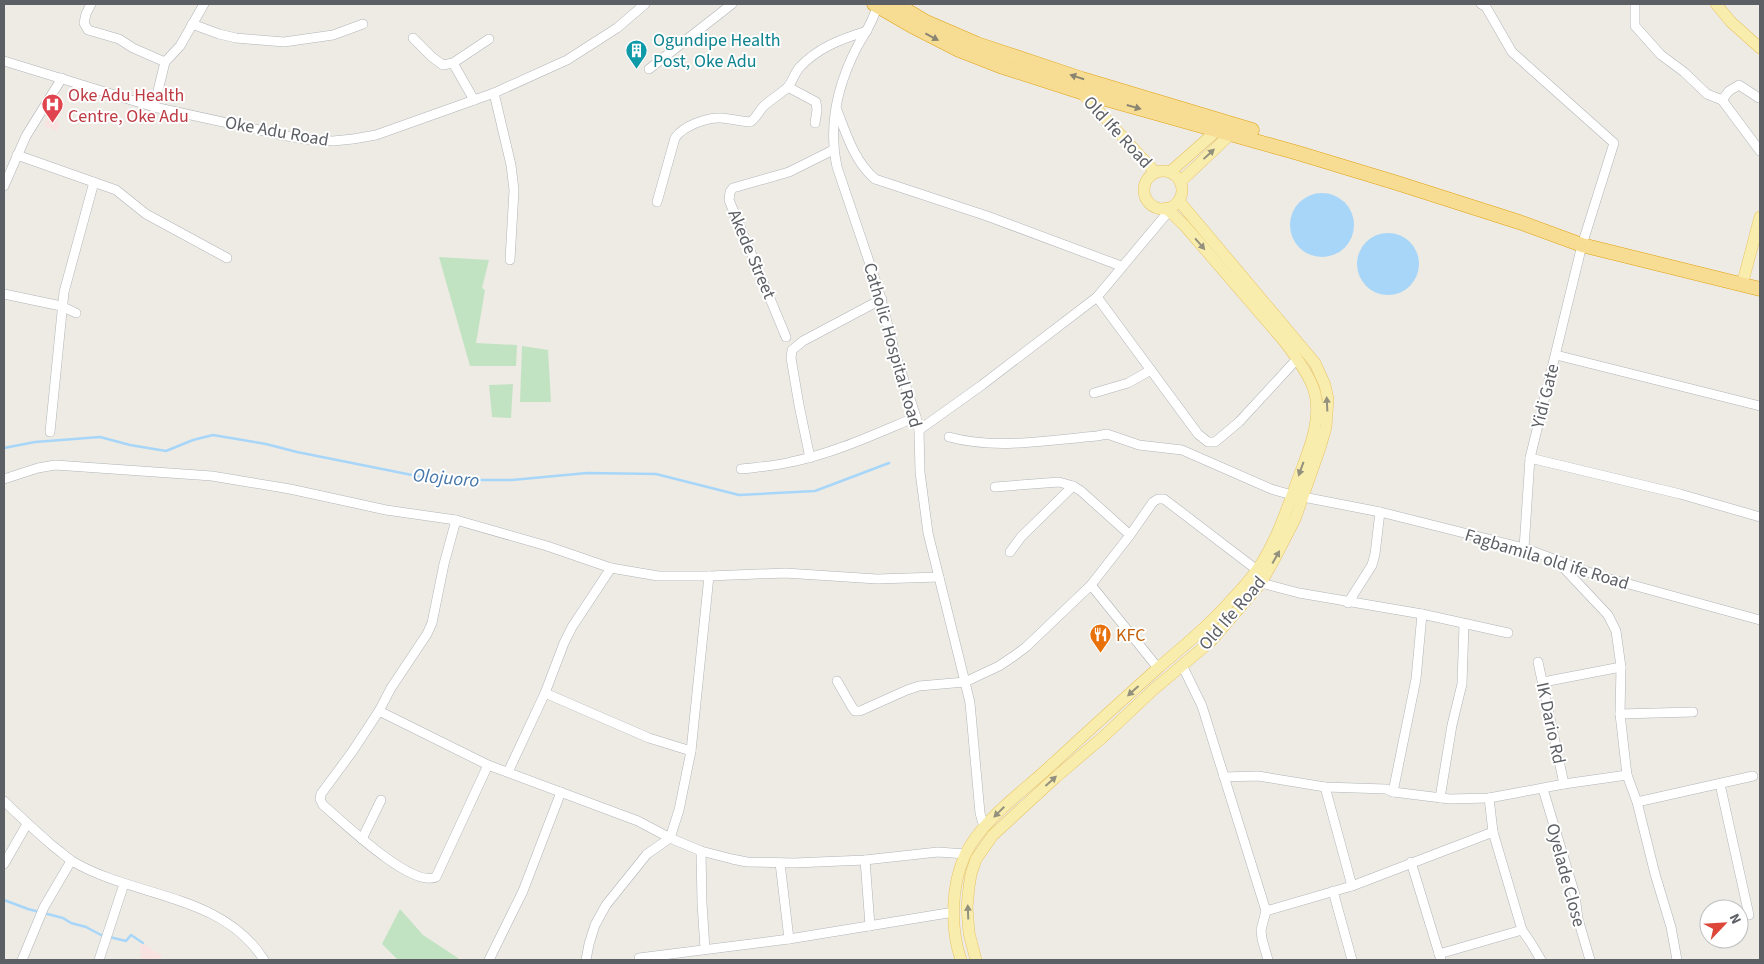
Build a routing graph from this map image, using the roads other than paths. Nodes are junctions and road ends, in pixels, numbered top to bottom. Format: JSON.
{"nodes":[{"id":1,"x":91,"y":4,"type":"edge"},
{"id":2,"x":204,"y":4,"type":"edge"},
{"id":3,"x":645,"y":4,"type":"edge"},
{"id":4,"x":732,"y":4,"type":"edge"},
{"id":5,"x":915,"y":4,"type":"edge"},
{"id":6,"x":1481,"y":4,"type":"edge"},
{"id":7,"x":1635,"y":4,"type":"edge"},
{"id":8,"x":1716,"y":4,"type":"edge"},
{"id":9,"x":882,"y":7,"type":"edge"},
{"id":10,"x":926,"y":22,"type":"junction"},
{"id":11,"x":192,"y":24,"type":"junction"},
{"id":12,"x":363,"y":24,"type":"dead end"},
{"id":13,"x":866,"y":31,"type":"junction"},
{"id":14,"x":413,"y":38,"type":"dead end"},
{"id":15,"x":489,"y":39,"type":"dead end"},
{"id":16,"x":1760,"y":48,"type":"edge"},
{"id":17,"x":4,"y":61,"type":"edge"},
{"id":18,"x":165,"y":62,"type":"junction"},
{"id":19,"x":453,"y":63,"type":"junction"},
{"id":20,"x":650,"y":69,"type":"dead end"},
{"id":21,"x":62,"y":78,"type":"junction"},
{"id":22,"x":788,"y":87,"type":"junction"},
{"id":23,"x":1080,"y":92,"type":"junction"},
{"id":24,"x":494,"y":93,"type":"junction"},
{"id":25,"x":1759,"y":98,"type":"dead end"},
{"id":26,"x":474,"y":100,"type":"junction"},
{"id":27,"x":1722,"y":100,"type":"junction"},
{"id":28,"x":154,"y":107,"type":"junction"},
{"id":29,"x":836,"y":108,"type":"junction"},
{"id":30,"x":815,"y":123,"type":"dead end"},
{"id":31,"x":1228,"y":128,"type":"junction"},
{"id":32,"x":833,"y":150,"type":"junction"},
{"id":33,"x":1760,"y":151,"type":"edge"},
{"id":34,"x":17,"y":155,"type":"junction"},
{"id":35,"x":1155,"y":172,"type":"junction"},
{"id":36,"x":1170,"y":172,"type":"junction"},
{"id":37,"x":94,"y":182,"type":"junction"},
{"id":38,"x":1180,"y":182,"type":"junction"},
{"id":39,"x":4,"y":186,"type":"edge"},
{"id":40,"x":1178,"y":201,"type":"junction"},
{"id":41,"x":657,"y":202,"type":"dead end"},
{"id":42,"x":1168,"y":210,"type":"junction"},
{"id":43,"x":1760,"y":217,"type":"edge"},
{"id":44,"x":1583,"y":241,"type":"junction"},
{"id":45,"x":227,"y":258,"type":"dead end"},
{"id":46,"x":510,"y":260,"type":"dead end"},
{"id":47,"x":1121,"y":266,"type":"junction"},
{"id":48,"x":1743,"y":281,"type":"junction"},
{"id":49,"x":1760,"y":281,"type":"edge"},
{"id":50,"x":1760,"y":290,"type":"edge"},
{"id":51,"x":4,"y":294,"type":"edge"},
{"id":52,"x":1097,"y":297,"type":"junction"},
{"id":53,"x":882,"y":299,"type":"junction"},
{"id":54,"x":62,"y":306,"type":"junction"},
{"id":55,"x":76,"y":313,"type":"dead end"},
{"id":56,"x":786,"y":337,"type":"dead end"},
{"id":57,"x":1556,"y":355,"type":"junction"},
{"id":58,"x":1297,"y":359,"type":"junction"},
{"id":59,"x":1151,"y":370,"type":"junction"},
{"id":60,"x":1094,"y":392,"type":"dead end"},
{"id":61,"x":1760,"y":406,"type":"edge"},
{"id":62,"x":916,"y":417,"type":"junction"},
{"id":63,"x":919,"y":430,"type":"junction"},
{"id":64,"x":50,"y":432,"type":"dead end"},
{"id":65,"x":949,"y":438,"type":"dead end"},
{"id":66,"x":810,"y":458,"type":"junction"},
{"id":67,"x":1530,"y":458,"type":"junction"},
{"id":68,"x":741,"y":469,"type":"dead end"},
{"id":69,"x":4,"y":479,"type":"edge"},
{"id":70,"x":1073,"y":486,"type":"junction"},
{"id":71,"x":995,"y":487,"type":"dead end"},
{"id":72,"x":1297,"y":496,"type":"junction"},
{"id":73,"x":1380,"y":512,"type":"junction"},
{"id":74,"x":1760,"y":517,"type":"edge"},
{"id":75,"x":456,"y":520,"type":"junction"},
{"id":76,"x":1130,"y":536,"type":"junction"},
{"id":77,"x":1524,"y":548,"type":"junction"},
{"id":78,"x":1010,"y":552,"type":"dead end"},
{"id":79,"x":1557,"y":561,"type":"junction"},
{"id":80,"x":611,"y":568,"type":"junction"},
{"id":81,"x":1257,"y":570,"type":"junction"},
{"id":82,"x":710,"y":576,"type":"junction"},
{"id":83,"x":939,"y":577,"type":"junction"},
{"id":84,"x":1261,"y":582,"type":"junction"},
{"id":85,"x":1091,"y":584,"type":"junction"},
{"id":86,"x":1348,"y":603,"type":"junction"},
{"id":87,"x":1422,"y":614,"type":"junction"},
{"id":88,"x":1760,"y":620,"type":"edge"},
{"id":89,"x":1464,"y":624,"type":"junction"},
{"id":90,"x":1202,"y":631,"type":"junction"},
{"id":91,"x":1508,"y":633,"type":"dead end"},
{"id":92,"x":1211,"y":641,"type":"junction"},
{"id":93,"x":1538,"y":662,"type":"dead end"},
{"id":94,"x":1182,"y":665,"type":"junction"},
{"id":95,"x":1621,"y":667,"type":"junction"},
{"id":96,"x":1158,"y":668,"type":"junction"},
{"id":97,"x":837,"y":681,"type":"dead end"},
{"id":98,"x":966,"y":682,"type":"junction"},
{"id":99,"x":1543,"y":682,"type":"junction"},
{"id":100,"x":545,"y":693,"type":"junction"},
{"id":101,"x":379,"y":711,"type":"junction"},
{"id":102,"x":1693,"y":712,"type":"dead end"},
{"id":103,"x":1620,"y":714,"type":"junction"},
{"id":104,"x":691,"y":751,"type":"junction"},
{"id":105,"x":488,"y":765,"type":"junction"},
{"id":106,"x":508,"y":772,"type":"junction"},
{"id":107,"x":1627,"y":775,"type":"junction"},
{"id":108,"x":1753,"y":776,"type":"dead end"},
{"id":109,"x":1224,"y":777,"type":"junction"},
{"id":110,"x":1564,"y":784,"type":"junction"},
{"id":111,"x":1720,"y":784,"type":"junction"},
{"id":112,"x":1325,"y":787,"type":"junction"},
{"id":113,"x":1543,"y":789,"type":"junction"},
{"id":114,"x":562,"y":792,"type":"junction"},
{"id":115,"x":1393,"y":792,"type":"junction"},
{"id":116,"x":1440,"y":798,"type":"junction"},
{"id":117,"x":1489,"y":798,"type":"junction"},
{"id":118,"x":381,"y":800,"type":"dead end"},
{"id":119,"x":4,"y":801,"type":"edge"},
{"id":120,"x":1637,"y":802,"type":"junction"},
{"id":121,"x":27,"y":824,"type":"junction"},
{"id":122,"x":984,"y":827,"type":"junction"},
{"id":123,"x":1492,"y":832,"type":"junction"},
{"id":124,"x":670,"y":838,"type":"junction"},
{"id":125,"x":362,"y":839,"type":"junction"},
{"id":126,"x":701,"y":851,"type":"junction"},
{"id":127,"x":966,"y":854,"type":"junction"},
{"id":128,"x":865,"y":860,"type":"junction"},
{"id":129,"x":72,"y":861,"type":"junction"},
{"id":130,"x":1411,"y":862,"type":"junction"},
{"id":131,"x":780,"y":863,"type":"junction"},
{"id":132,"x":4,"y":864,"type":"edge"},
{"id":133,"x":124,"y":884,"type":"junction"},
{"id":134,"x":1352,"y":886,"type":"junction"},
{"id":135,"x":1333,"y":891,"type":"junction"},
{"id":136,"x":1745,"y":899,"type":"edge"},
{"id":137,"x":1266,"y":911,"type":"junction"},
{"id":138,"x":954,"y":912,"type":"junction"},
{"id":139,"x":870,"y":926,"type":"junction"},
{"id":140,"x":1522,"y":930,"type":"junction"},
{"id":141,"x":789,"y":939,"type":"junction"},
{"id":142,"x":705,"y":949,"type":"junction"},
{"id":143,"x":1440,"y":957,"type":"edge"},
{"id":144,"x":639,"y":958,"type":"dead end"},
{"id":145,"x":22,"y":960,"type":"edge"},
{"id":146,"x":99,"y":960,"type":"edge"},
{"id":147,"x":264,"y":960,"type":"edge"},
{"id":148,"x":489,"y":960,"type":"edge"},
{"id":149,"x":586,"y":960,"type":"edge"},
{"id":150,"x":961,"y":960,"type":"edge"},
{"id":151,"x":976,"y":960,"type":"edge"},
{"id":152,"x":1268,"y":960,"type":"edge"},
{"id":153,"x":1352,"y":960,"type":"edge"},
{"id":154,"x":1541,"y":960,"type":"edge"},
{"id":155,"x":1590,"y":960,"type":"edge"},
{"id":156,"x":1677,"y":960,"type":"edge"}],
"edges":[{"from":1,"to":18,"type":"street"},
{"from":2,"to":11,"type":"street"},
{"from":3,"to":24,"type":"street","name":"Oke Adu Road"},
{"from":4,"to":20,"type":"street"},
{"from":5,"to":10,"type":"highway"},
{"from":6,"to":44,"type":"street","name":"Yidi Gate"},
{"from":7,"to":27,"type":"street"},
{"from":8,"to":16,"type":"main road"},
{"from":9,"to":10,"type":"highway"},
{"from":9,"to":13,"type":"street","name":"Catholic Hospital Road"},
{"from":9,"to":23,"type":"highway","one_way":true},
{"from":31,"to":10,"type":"highway","one_way":true},
{"from":11,"to":12,"type":"street"},
{"from":11,"to":18,"type":"street"},
{"from":13,"to":22,"type":"street"},
{"from":13,"to":29,"type":"street","name":"Catholic Hospital Road"},
{"from":14,"to":19,"type":"street"},
{"from":15,"to":19,"type":"street"},
{"from":17,"to":21,"type":"street","name":"Oke Adu Road"},
{"from":18,"to":28,"type":"street"},
{"from":19,"to":26,"type":"street"},
{"from":21,"to":28,"type":"street","name":"Oke Adu Road"},
{"from":21,"to":34,"type":"street"},
{"from":22,"to":30,"type":"street"},
{"from":22,"to":41,"type":"street"},
{"from":23,"to":31,"type":"highway","one_way":true},
{"from":23,"to":35,"type":"main road","name":"Old Ife Road"},
{"from":24,"to":26,"type":"street","name":"Oke Adu Road"},
{"from":24,"to":46,"type":"street"},
{"from":25,"to":27,"type":"street"},
{"from":26,"to":28,"type":"street","name":"Oke Adu Road"},
{"from":27,"to":33,"type":"street"},
{"from":29,"to":32,"type":"street","name":"Catholic Hospital Road"},
{"from":29,"to":47,"type":"street"},
{"from":31,"to":36,"type":"main road","name":"Old Ife Road"},
{"from":38,"to":31,"type":"main road","one_way":true},
{"from":31,"to":44,"type":"highway"},
{"from":32,"to":53,"type":"street","name":"Catholic Hospital Road"},
{"from":32,"to":56,"type":"street","name":"Akede Street"},
{"from":34,"to":37,"type":"street"},
{"from":34,"to":39,"type":"street"},
{"from":35,"to":36,"type":"main road","name":"Old Ife Road"},
{"from":35,"to":42,"type":"main road","name":"Old Ife Road"},
{"from":36,"to":38,"type":"main road","name":"Old Ife Road"},
{"from":37,"to":45,"type":"street"},
{"from":37,"to":54,"type":"street"},
{"from":38,"to":40,"type":"main road"},
{"from":40,"to":42,"type":"main road"},
{"from":72,"to":40,"type":"main road","name":"Old Ife Road","one_way":true},
{"from":42,"to":47,"type":"street"},
{"from":42,"to":58,"type":"main road","name":"Old Ife Road","one_way":true},
{"from":43,"to":48,"type":"main road"},
{"from":44,"to":48,"type":"highway"},
{"from":44,"to":57,"type":"street","name":"Yidi Gate"},
{"from":47,"to":52,"type":"street"},
{"from":48,"to":49,"type":"highway"},
{"from":48,"to":50,"type":"highway"},
{"from":51,"to":54,"type":"street"},
{"from":52,"to":59,"type":"street"},
{"from":52,"to":63,"type":"street"},
{"from":53,"to":62,"type":"street","name":"Catholic Hospital Road"},
{"from":53,"to":66,"type":"street"},
{"from":54,"to":55,"type":"street"},
{"from":54,"to":64,"type":"street"},
{"from":57,"to":61,"type":"street"},
{"from":57,"to":67,"type":"street","name":"Yidi Gate"},
{"from":58,"to":59,"type":"street"},
{"from":58,"to":72,"type":"main road","name":"Old Ife Road","one_way":true},
{"from":59,"to":60,"type":"street"},
{"from":62,"to":63,"type":"street","name":"Catholic Hospital Road"},
{"from":62,"to":66,"type":"street"},
{"from":63,"to":83,"type":"street","name":"Catholic Hospital Road"},
{"from":65,"to":72,"type":"street","name":"Fagbamila old ife Road"},
{"from":66,"to":68,"type":"street"},
{"from":67,"to":74,"type":"street"},
{"from":67,"to":77,"type":"street","name":"Yidi Gate"},
{"from":69,"to":75,"type":"street"},
{"from":70,"to":71,"type":"street"},
{"from":70,"to":76,"type":"street"},
{"from":70,"to":78,"type":"street"},
{"from":72,"to":73,"type":"street","name":"Fagbamila old ife Road"},
{"from":72,"to":81,"type":"main road","name":"Old Ife Road"},
{"from":84,"to":72,"type":"main road","name":"Old Ife Road","one_way":true},
{"from":73,"to":77,"type":"street","name":"Fagbamila old ife Road"},
{"from":73,"to":86,"type":"street"},
{"from":75,"to":80,"type":"street"},
{"from":75,"to":101,"type":"street"},
{"from":76,"to":81,"type":"street"},
{"from":76,"to":85,"type":"street"},
{"from":77,"to":79,"type":"street","name":"Fagbamila old ife Road"},
{"from":79,"to":88,"type":"street","name":"Fagbamila old ife Road"},
{"from":79,"to":95,"type":"street"},
{"from":80,"to":82,"type":"street"},
{"from":80,"to":100,"type":"street"},
{"from":81,"to":90,"type":"main road","name":"Old Ife Road"},
{"from":82,"to":83,"type":"street"},
{"from":82,"to":104,"type":"street"},
{"from":83,"to":98,"type":"street","name":"Catholic Hospital Road"},
{"from":84,"to":86,"type":"street"},
{"from":84,"to":92,"type":"main road","name":"Old Ife Road"},
{"from":85,"to":96,"type":"street"},
{"from":85,"to":98,"type":"street"},
{"from":86,"to":87,"type":"street"},
{"from":87,"to":89,"type":"street"},
{"from":87,"to":115,"type":"street"},
{"from":89,"to":91,"type":"street"},
{"from":89,"to":116,"type":"street"},
{"from":90,"to":92,"type":"main road"},
{"from":90,"to":96,"type":"main road","name":"Old Ife Road"},
{"from":92,"to":94,"type":"main road","name":"Old Ife Road"},
{"from":93,"to":99,"type":"street","name":"IK Dario Rd"},
{"from":94,"to":109,"type":"street"},
{"from":151,"to":94,"type":"main road","name":"Old Ife Road","one_way":true},
{"from":95,"to":99,"type":"street"},
{"from":95,"to":103,"type":"street"},
{"from":96,"to":122,"type":"main road","name":"Old Ife Road","one_way":true},
{"from":97,"to":98,"type":"street"},
{"from":98,"to":122,"type":"street","name":"Catholic Hospital Road"},
{"from":99,"to":110,"type":"street","name":"IK Dario Rd"},
{"from":100,"to":104,"type":"street"},
{"from":100,"to":106,"type":"street"},
{"from":101,"to":105,"type":"street"},
{"from":101,"to":125,"type":"street"},
{"from":102,"to":103,"type":"street"},
{"from":103,"to":107,"type":"street"},
{"from":104,"to":124,"type":"street"},
{"from":105,"to":106,"type":"street"},
{"from":105,"to":125,"type":"street"},
{"from":106,"to":114,"type":"street"},
{"from":107,"to":110,"type":"street"},
{"from":107,"to":120,"type":"street"},
{"from":108,"to":111,"type":"street"},
{"from":109,"to":112,"type":"street"},
{"from":109,"to":137,"type":"street"},
{"from":110,"to":113,"type":"street"},
{"from":111,"to":120,"type":"street"},
{"from":111,"to":136,"type":"street"},
{"from":112,"to":115,"type":"street"},
{"from":112,"to":134,"type":"street"},
{"from":113,"to":117,"type":"street"},
{"from":113,"to":155,"type":"street","name":"Oyelade Close"},
{"from":114,"to":124,"type":"street"},
{"from":114,"to":148,"type":"street"},
{"from":115,"to":116,"type":"street"},
{"from":116,"to":117,"type":"street"},
{"from":117,"to":123,"type":"street"},
{"from":118,"to":125,"type":"street"},
{"from":119,"to":121,"type":"street"},
{"from":120,"to":156,"type":"street"},
{"from":121,"to":129,"type":"street"},
{"from":121,"to":132,"type":"street"},
{"from":122,"to":127,"type":"main road","name":"Old Ife Road"},
{"from":123,"to":130,"type":"street"},
{"from":123,"to":140,"type":"street"},
{"from":124,"to":126,"type":"street"},
{"from":124,"to":149,"type":"street"},
{"from":126,"to":131,"type":"street"},
{"from":126,"to":142,"type":"street"},
{"from":127,"to":128,"type":"street"},
{"from":127,"to":138,"type":"main road","name":"Old Ife Road"},
{"from":128,"to":131,"type":"street"},
{"from":128,"to":139,"type":"street"},
{"from":129,"to":133,"type":"street"},
{"from":129,"to":145,"type":"street"},
{"from":130,"to":134,"type":"street"},
{"from":130,"to":143,"type":"street"},
{"from":131,"to":141,"type":"street"},
{"from":133,"to":146,"type":"street"},
{"from":133,"to":147,"type":"street"},
{"from":134,"to":135,"type":"street"},
{"from":135,"to":137,"type":"street"},
{"from":135,"to":153,"type":"street"},
{"from":137,"to":152,"type":"street"},
{"from":138,"to":139,"type":"street"},
{"from":138,"to":150,"type":"main road","name":"Old Ife Road"},
{"from":139,"to":141,"type":"street"},
{"from":140,"to":143,"type":"street"},
{"from":140,"to":154,"type":"street"},
{"from":141,"to":142,"type":"street"},
{"from":142,"to":144,"type":"street"}]}
